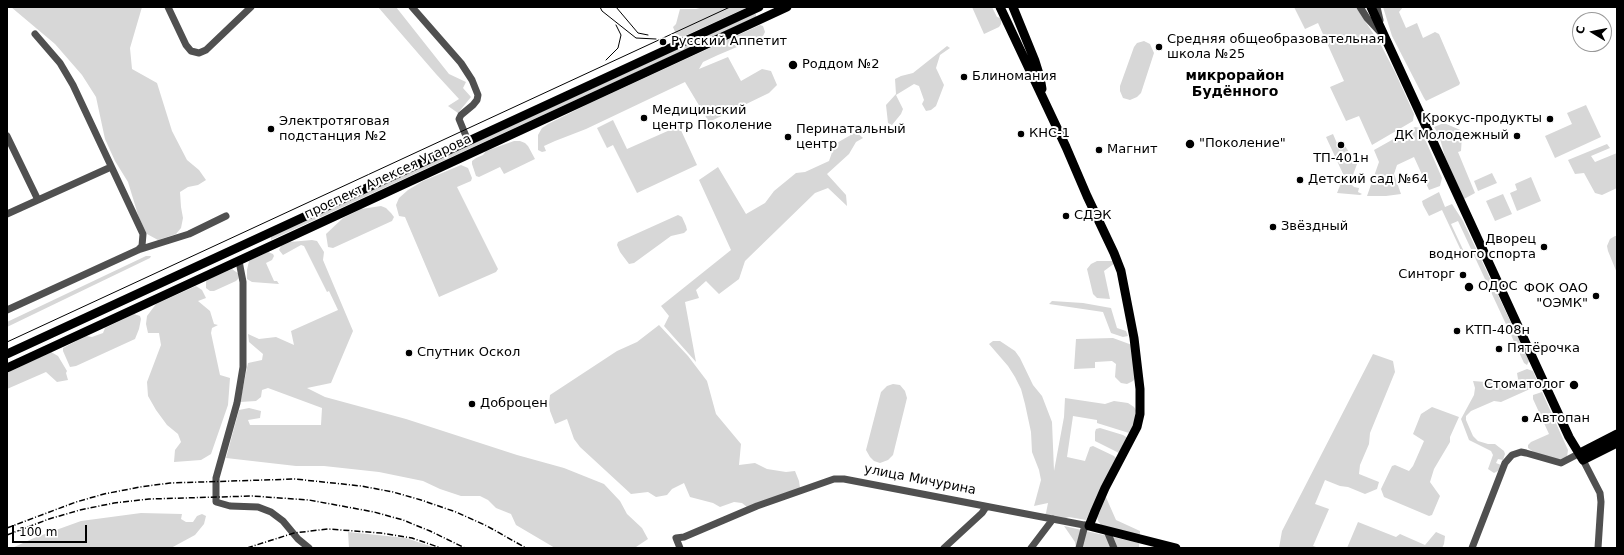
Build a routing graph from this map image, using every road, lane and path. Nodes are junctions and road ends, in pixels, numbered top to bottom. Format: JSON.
{"nodes":[{"id":1,"x":168,"y":7,"type":"edge"},
{"id":2,"x":251,"y":7,"type":"edge"},
{"id":3,"x":412,"y":7,"type":"edge"},
{"id":4,"x":758,"y":7,"type":"edge"},
{"id":5,"x":786,"y":7,"type":"edge"},
{"id":6,"x":1000,"y":7,"type":"edge"},
{"id":7,"x":1013,"y":7,"type":"edge"},
{"id":8,"x":1360,"y":7,"type":"edge"},
{"id":9,"x":1371,"y":7,"type":"edge"},
{"id":10,"x":1377,"y":7,"type":"edge"},
{"id":11,"x":762,"y":18,"type":"junction"},
{"id":12,"x":35,"y":34,"type":"dead end"},
{"id":13,"x":1384,"y":37,"type":"junction"},
{"id":14,"x":1043,"y":98,"type":"junction"},
{"id":15,"x":7,"y":136,"type":"edge"},
{"id":16,"x":468,"y":141,"type":"junction"},
{"id":17,"x":111,"y":167,"type":"junction"},
{"id":18,"x":38,"y":200,"type":"junction"},
{"id":19,"x":7,"y":214,"type":"edge"},
{"id":20,"x":226,"y":216,"type":"dead end"},
{"id":21,"x":138,"y":250,"type":"junction"},
{"id":22,"x":239,"y":261,"type":"junction"},
{"id":23,"x":7,"y":310,"type":"edge"},
{"id":24,"x":20,"y":349,"type":"junction"},
{"id":25,"x":7,"y":354,"type":"edge"},
{"id":26,"x":25,"y":359,"type":"junction"},
{"id":27,"x":7,"y":368,"type":"edge"},
{"id":28,"x":1617,"y":434,"type":"edge"},
{"id":29,"x":1617,"y":443,"type":"edge"},
{"id":30,"x":1581,"y":457,"type":"junction"},
{"id":31,"x":986,"y":506,"type":"junction"},
{"id":32,"x":1053,"y":519,"type":"junction"},
{"id":33,"x":1087,"y":526,"type":"junction"},
{"id":34,"x":1107,"y":531,"type":"junction"},
{"id":35,"x":309,"y":548,"type":"edge"},
{"id":36,"x":680,"y":548,"type":"edge"},
{"id":37,"x":944,"y":548,"type":"edge"},
{"id":38,"x":1031,"y":548,"type":"edge"},
{"id":39,"x":1079,"y":548,"type":"edge"},
{"id":40,"x":1114,"y":548,"type":"edge"},
{"id":41,"x":1176,"y":548,"type":"edge"},
{"id":42,"x":1472,"y":548,"type":"edge"},
{"id":43,"x":1598,"y":548,"type":"edge"}],
"edges":[{"from":1,"to":2,"type":"street"},
{"from":3,"to":16,"type":"street"},
{"from":4,"to":11,"type":"main road","name":"проспект Алексея Угарова"},
{"from":4,"to":16,"type":"main road","name":"проспект Алексея Угарова"},
{"from":5,"to":11,"type":"main road","name":"проспект Алексея Угарова"},
{"from":6,"to":14,"type":"main road"},
{"from":7,"to":14,"type":"main road"},
{"from":8,"to":13,"type":"street"},
{"from":9,"to":13,"type":"main road"},
{"from":10,"to":13,"type":"street"},
{"from":11,"to":22,"type":"main road","name":"проспект Алексея Угарова"},
{"from":12,"to":17,"type":"street"},
{"from":13,"to":30,"type":"main road"},
{"from":14,"to":33,"type":"main road"},
{"from":15,"to":18,"type":"street"},
{"from":16,"to":24,"type":"main road","name":"проспект Алексея Угарова"},
{"from":17,"to":18,"type":"street"},
{"from":17,"to":21,"type":"street"},
{"from":18,"to":19,"type":"street"},
{"from":20,"to":21,"type":"street"},
{"from":21,"to":23,"type":"street"},
{"from":22,"to":26,"type":"main road","name":"проспект Алексея Угарова"},
{"from":22,"to":35,"type":"street"},
{"from":24,"to":25,"type":"main road","name":"проспект Алексея Угарова"},
{"from":24,"to":26,"type":"main road"},
{"from":26,"to":27,"type":"main road","name":"проспект Алексея Угарова"},
{"from":28,"to":30,"type":"main road"},
{"from":29,"to":30,"type":"main road"},
{"from":30,"to":42,"type":"street"},
{"from":30,"to":43,"type":"street"},
{"from":31,"to":32,"type":"street","name":"улица Мичурина"},
{"from":31,"to":36,"type":"street","name":"улица Мичурина"},
{"from":31,"to":37,"type":"street"},
{"from":32,"to":33,"type":"street","name":"улица Мичурина"},
{"from":32,"to":38,"type":"street"},
{"from":33,"to":34,"type":"main road","name":"улица Мичурина"},
{"from":33,"to":39,"type":"street"},
{"from":34,"to":40,"type":"street"},
{"from":34,"to":41,"type":"main road","name":"улица Мичурина"}]}
